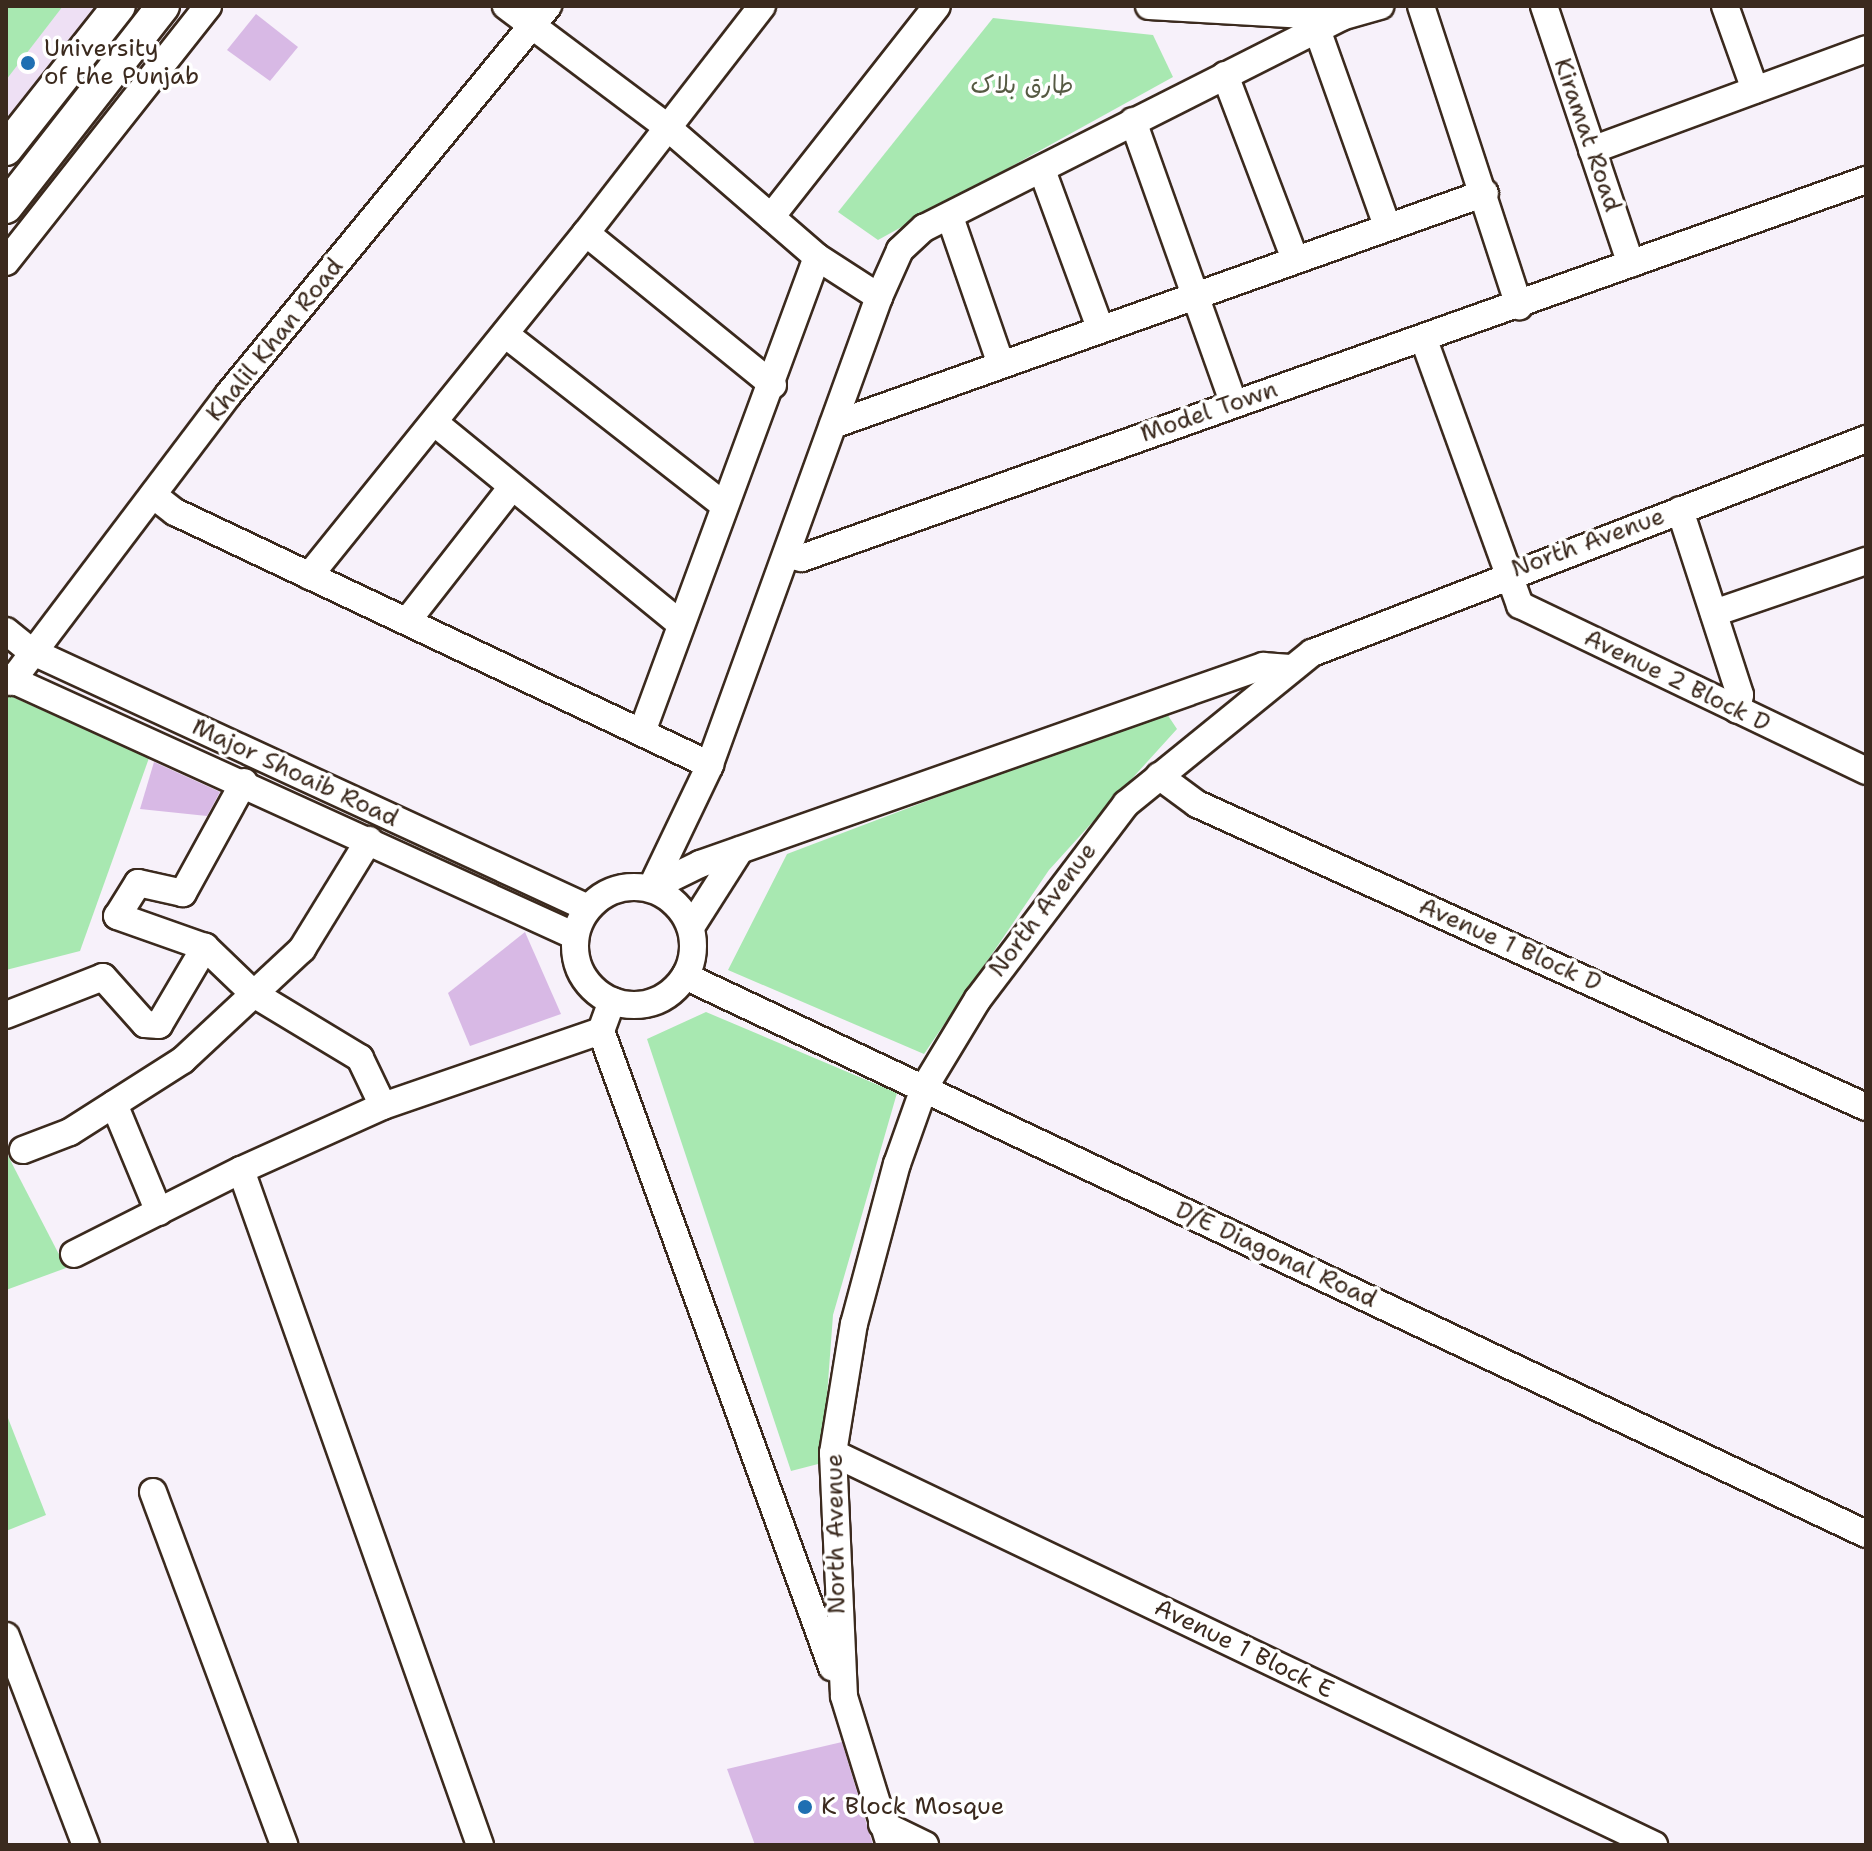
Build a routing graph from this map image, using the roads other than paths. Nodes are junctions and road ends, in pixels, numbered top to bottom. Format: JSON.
{"nodes":[{"id":1,"x":119,"y":6,"type":"edge"},
{"id":2,"x":163,"y":6,"type":"edge"},
{"id":3,"x":208,"y":6,"type":"edge"},
{"id":4,"x":506,"y":6,"type":"edge"},
{"id":5,"x":548,"y":6,"type":"edge"},
{"id":6,"x":762,"y":6,"type":"edge"},
{"id":7,"x":937,"y":6,"type":"edge"},
{"id":8,"x":1149,"y":6,"type":"edge"},
{"id":9,"x":1421,"y":6,"type":"edge"},
{"id":10,"x":1544,"y":6,"type":"edge"},
{"id":11,"x":1725,"y":6,"type":"edge"},
{"id":12,"x":1362,"y":10,"type":"edge"},
{"id":13,"x":532,"y":27,"type":"junction"},
{"id":14,"x":1318,"y":32,"type":"junction"},
{"id":15,"x":1866,"y":49,"type":"edge"},
{"id":16,"x":1225,"y":75,"type":"junction"},
{"id":17,"x":1755,"y":90,"type":"junction"},
{"id":18,"x":1133,"y":121,"type":"junction"},
{"id":19,"x":667,"y":127,"type":"junction"},
{"id":20,"x":6,"y":149,"type":"edge"},
{"id":21,"x":1592,"y":150,"type":"junction"},
{"id":22,"x":1042,"y":170,"type":"junction"},
{"id":23,"x":1866,"y":180,"type":"edge"},
{"id":24,"x":1485,"y":193,"type":"junction"},
{"id":25,"x":6,"y":207,"type":"edge"},
{"id":26,"x":771,"y":217,"type":"junction"},
{"id":27,"x":950,"y":217,"type":"junction"},
{"id":28,"x":1387,"y":226,"type":"junction"},
{"id":29,"x":16,"y":231,"type":"edge"},
{"id":30,"x":586,"y":233,"type":"junction"},
{"id":31,"x":817,"y":257,"type":"junction"},
{"id":32,"x":1294,"y":257,"type":"junction"},
{"id":33,"x":6,"y":262,"type":"edge"},
{"id":34,"x":1631,"y":264,"type":"junction"},
{"id":35,"x":1191,"y":293,"type":"junction"},
{"id":36,"x":879,"y":297,"type":"junction"},
{"id":37,"x":1519,"y":306,"type":"junction"},
{"id":38,"x":1100,"y":328,"type":"junction"},
{"id":39,"x":505,"y":334,"type":"junction"},
{"id":40,"x":1424,"y":340,"type":"junction"},
{"id":41,"x":1001,"y":364,"type":"junction"},
{"id":42,"x":773,"y":385,"type":"junction"},
{"id":43,"x":1233,"y":402,"type":"junction"},
{"id":44,"x":435,"y":423,"type":"junction"},
{"id":45,"x":833,"y":425,"type":"junction"},
{"id":46,"x":1866,"y":439,"type":"edge"},
{"id":47,"x":511,"y":488,"type":"junction"},
{"id":48,"x":153,"y":495,"type":"junction"},
{"id":49,"x":724,"y":505,"type":"junction"},
{"id":50,"x":1680,"y":510,"type":"junction"},
{"id":51,"x":788,"y":555,"type":"junction"},
{"id":52,"x":1866,"y":561,"type":"edge"},
{"id":53,"x":1504,"y":574,"type":"junction"},
{"id":54,"x":309,"y":576,"type":"junction"},
{"id":55,"x":1714,"y":613,"type":"junction"},
{"id":56,"x":408,"y":620,"type":"junction"},
{"id":57,"x":681,"y":624,"type":"junction"},
{"id":58,"x":6,"y":631,"type":"edge"},
{"id":59,"x":31,"y":651,"type":"junction"},
{"id":60,"x":1290,"y":668,"type":"junction"},
{"id":61,"x":9,"y":680,"type":"edge"},
{"id":62,"x":1737,"y":710,"type":"junction"},
{"id":63,"x":642,"y":732,"type":"junction"},
{"id":64,"x":710,"y":765,"type":"junction"},
{"id":65,"x":1866,"y":771,"type":"edge"},
{"id":66,"x":1159,"y":776,"type":"junction"},
{"id":67,"x":244,"y":782,"type":"junction"},
{"id":68,"x":369,"y":840,"type":"junction"},
{"id":69,"x":740,"y":850,"type":"junction"},
{"id":70,"x":651,"y":888,"type":"junction"},
{"id":71,"x":588,"y":908,"type":"junction"},
{"id":72,"x":691,"y":927,"type":"junction"},
{"id":73,"x":575,"y":936,"type":"junction"},
{"id":74,"x":205,"y":947,"type":"junction"},
{"id":75,"x":685,"y":976,"type":"junction"},
{"id":76,"x":254,"y":994,"type":"junction"},
{"id":77,"x":612,"y":1001,"type":"junction"},
{"id":78,"x":6,"y":1015,"type":"edge"},
{"id":79,"x":601,"y":1031,"type":"junction"},
{"id":80,"x":924,"y":1088,"type":"junction"},
{"id":81,"x":114,"y":1104,"type":"junction"},
{"id":82,"x":383,"y":1106,"type":"junction"},
{"id":83,"x":1866,"y":1107,"type":"edge"},
{"id":84,"x":23,"y":1150,"type":"dead end"},
{"id":85,"x":241,"y":1170,"type":"junction"},
{"id":86,"x":159,"y":1212,"type":"junction"},
{"id":87,"x":74,"y":1254,"type":"dead end"},
{"id":88,"x":833,"y":1453,"type":"junction"},
{"id":89,"x":153,"y":1492,"type":"dead end"},
{"id":90,"x":1866,"y":1534,"type":"edge"},
{"id":91,"x":6,"y":1636,"type":"edge"},
{"id":92,"x":844,"y":1696,"type":"junction"},
{"id":93,"x":886,"y":1835,"type":"edge"},
{"id":94,"x":86,"y":1845,"type":"edge"},
{"id":95,"x":284,"y":1845,"type":"edge"},
{"id":96,"x":480,"y":1845,"type":"edge"},
{"id":97,"x":925,"y":1845,"type":"edge"},
{"id":98,"x":1654,"y":1845,"type":"edge"}],
"edges":[{"from":1,"to":20,"type":"main road"},
{"from":2,"to":25,"type":"main road"},
{"from":3,"to":29,"type":"street"},
{"from":4,"to":13,"type":"street"},
{"from":5,"to":13,"type":"street","name":"Khalil Khan Road"},
{"from":6,"to":19,"type":"street"},
{"from":7,"to":26,"type":"street"},
{"from":8,"to":12,"type":"street"},
{"from":9,"to":24,"type":"street"},
{"from":10,"to":21,"type":"street","name":"Kiramat Road"},
{"from":11,"to":17,"type":"street"},
{"from":12,"to":14,"type":"street"},
{"from":13,"to":19,"type":"street"},
{"from":13,"to":48,"type":"street","name":"Khalil Khan Road"},
{"from":14,"to":16,"type":"street"},
{"from":14,"to":28,"type":"street"},
{"from":15,"to":17,"type":"street"},
{"from":16,"to":18,"type":"street"},
{"from":16,"to":32,"type":"street"},
{"from":17,"to":21,"type":"street"},
{"from":18,"to":22,"type":"street"},
{"from":18,"to":35,"type":"street"},
{"from":19,"to":26,"type":"street"},
{"from":19,"to":30,"type":"street"},
{"from":21,"to":34,"type":"street","name":"Kiramat Road"},
{"from":22,"to":27,"type":"street"},
{"from":22,"to":38,"type":"street"},
{"from":23,"to":34,"type":"street","name":"Model Town"},
{"from":24,"to":28,"type":"street"},
{"from":24,"to":37,"type":"street"},
{"from":26,"to":31,"type":"street"},
{"from":27,"to":36,"type":"street"},
{"from":27,"to":41,"type":"street"},
{"from":28,"to":32,"type":"street"},
{"from":29,"to":33,"type":"street"},
{"from":30,"to":39,"type":"street"},
{"from":30,"to":42,"type":"street"},
{"from":31,"to":36,"type":"street"},
{"from":31,"to":42,"type":"street"},
{"from":32,"to":35,"type":"street"},
{"from":34,"to":37,"type":"street","name":"Model Town"},
{"from":35,"to":38,"type":"street"},
{"from":35,"to":43,"type":"street"},
{"from":36,"to":45,"type":"street"},
{"from":37,"to":40,"type":"street","name":"Model Town"},
{"from":38,"to":41,"type":"street"},
{"from":39,"to":44,"type":"street"},
{"from":39,"to":49,"type":"street"},
{"from":40,"to":43,"type":"street","name":"Model Town"},
{"from":40,"to":53,"type":"street","name":"Avenue 2 Block D"},
{"from":41,"to":45,"type":"street"},
{"from":42,"to":49,"type":"street"},
{"from":43,"to":51,"type":"street","name":"Model Town"},
{"from":44,"to":47,"type":"street"},
{"from":44,"to":54,"type":"street"},
{"from":45,"to":51,"type":"street"},
{"from":46,"to":50,"type":"street","name":"North Avenue"},
{"from":47,"to":56,"type":"street"},
{"from":47,"to":57,"type":"street"},
{"from":48,"to":54,"type":"street"},
{"from":48,"to":59,"type":"street","name":"Khalil Khan Road"},
{"from":49,"to":57,"type":"street"},
{"from":50,"to":53,"type":"street","name":"North Avenue"},
{"from":50,"to":55,"type":"street"},
{"from":51,"to":64,"type":"street"},
{"from":52,"to":55,"type":"street"},
{"from":53,"to":60,"type":"street","name":"North Avenue"},
{"from":53,"to":62,"type":"street","name":"Avenue 2 Block D"},
{"from":54,"to":56,"type":"street"},
{"from":55,"to":62,"type":"street"},
{"from":56,"to":63,"type":"street"},
{"from":57,"to":63,"type":"street"},
{"from":58,"to":59,"type":"street","name":"Major Shoaib Road"},
{"from":59,"to":61,"type":"street","name":"Khalil Khan Road"},
{"from":59,"to":71,"type":"street","name":"Major Shoaib Road"},
{"from":60,"to":66,"type":"street","name":"North Avenue"},
{"from":60,"to":69,"type":"street"},
{"from":61,"to":67,"type":"street","name":"Major Shoaib Road"},
{"from":62,"to":65,"type":"street","name":"Avenue 2 Block D"},
{"from":63,"to":64,"type":"street"},
{"from":64,"to":70,"type":"street"},
{"from":66,"to":80,"type":"street","name":"North Avenue"},
{"from":66,"to":83,"type":"street","name":"Avenue 1 Block D"},
{"from":67,"to":68,"type":"street","name":"Major Shoaib Road"},
{"from":67,"to":74,"type":"street"},
{"from":68,"to":73,"type":"street","name":"Major Shoaib Road"},
{"from":68,"to":76,"type":"street"},
{"from":69,"to":70,"type":"street"},
{"from":69,"to":72,"type":"street"},
{"from":70,"to":71,"type":"street"},
{"from":70,"to":72,"type":"street"},
{"from":71,"to":73,"type":"street"},
{"from":72,"to":75,"type":"street"},
{"from":73,"to":77,"type":"street"},
{"from":74,"to":76,"type":"street"},
{"from":74,"to":78,"type":"street"},
{"from":75,"to":77,"type":"street"},
{"from":75,"to":80,"type":"street","name":"D/E Diagonal Road"},
{"from":76,"to":81,"type":"street"},
{"from":76,"to":82,"type":"street"},
{"from":77,"to":79,"type":"street"},
{"from":79,"to":82,"type":"street"},
{"from":79,"to":92,"type":"street"},
{"from":80,"to":88,"type":"street","name":"North Avenue"},
{"from":80,"to":90,"type":"street","name":"D/E Diagonal Road"},
{"from":81,"to":84,"type":"street"},
{"from":81,"to":86,"type":"street"},
{"from":82,"to":85,"type":"street"},
{"from":85,"to":86,"type":"street"},
{"from":85,"to":96,"type":"street"},
{"from":86,"to":87,"type":"street"},
{"from":88,"to":92,"type":"street","name":"North Avenue"},
{"from":88,"to":98,"type":"street","name":"Avenue 1 Block E"},
{"from":89,"to":95,"type":"street"},
{"from":91,"to":94,"type":"street"},
{"from":92,"to":93,"type":"street","name":"North Avenue"},
{"from":93,"to":97,"type":"street"}]}
